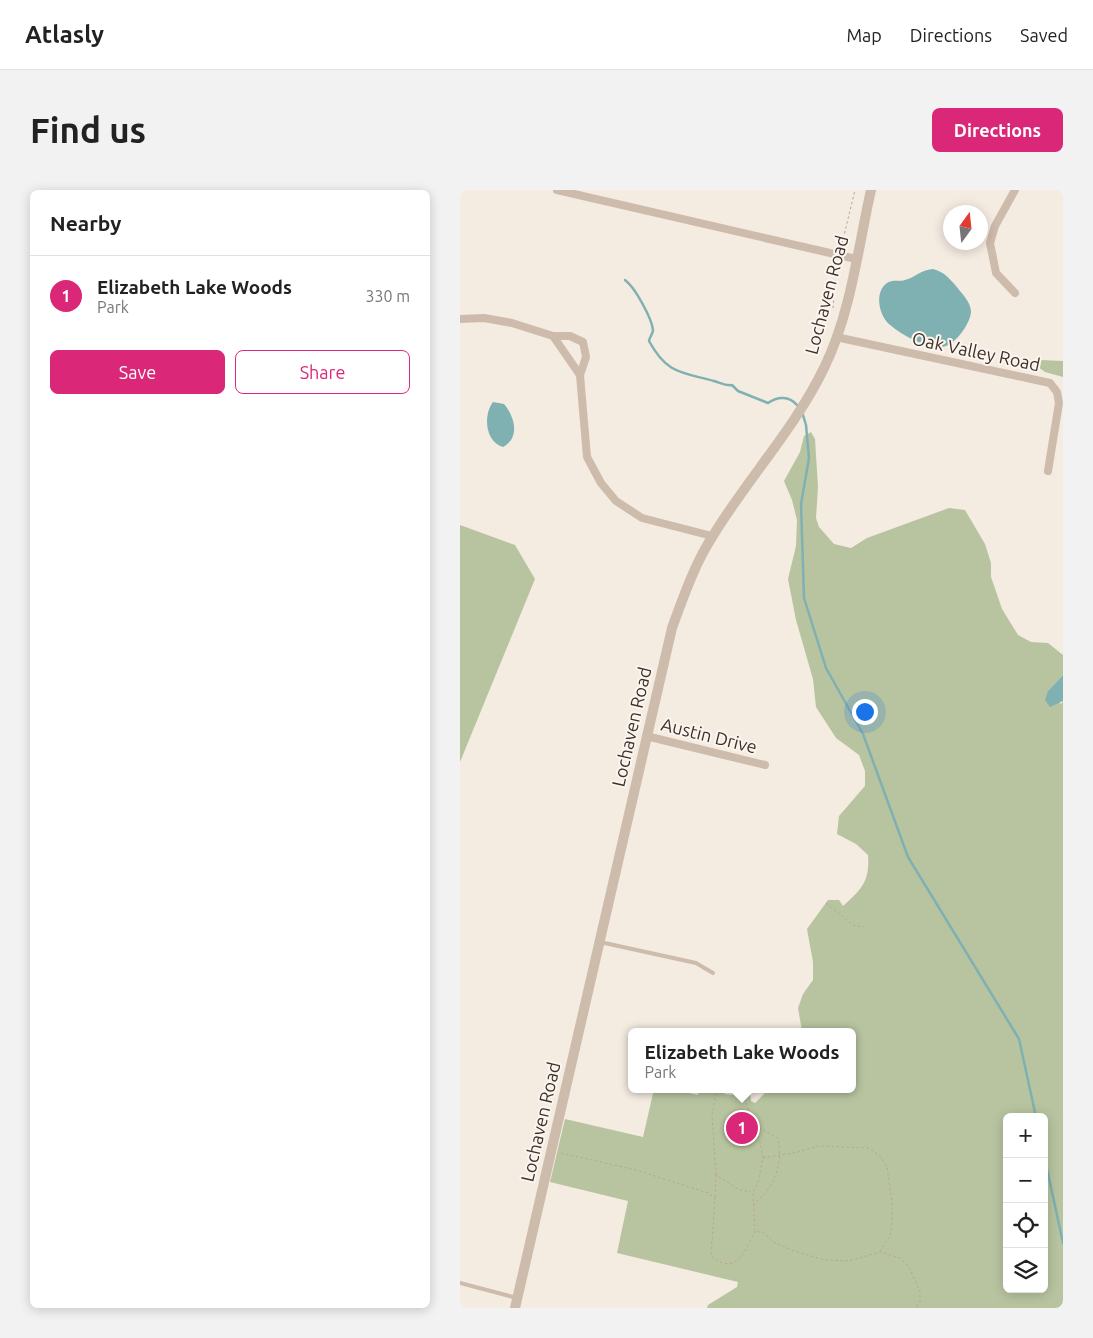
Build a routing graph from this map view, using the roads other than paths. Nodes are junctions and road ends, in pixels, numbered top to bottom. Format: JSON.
{"nodes":[{"id":1,"x":558,"y":190,"type":"edge"},
{"id":2,"x":871,"y":190,"type":"edge"},
{"id":3,"x":1015,"y":190,"type":"edge"},
{"id":4,"x":856,"y":259,"type":"junction"},
{"id":5,"x":1015,"y":293,"type":"dead end"},
{"id":6,"x":460,"y":320,"type":"edge"},
{"id":7,"x":553,"y":336,"type":"junction"},
{"id":8,"x":836,"y":337,"type":"junction"},
{"id":9,"x":580,"y":375,"type":"junction"},
{"id":10,"x":1048,"y":471,"type":"dead end"},
{"id":11,"x":712,"y":536,"type":"junction"},
{"id":12,"x":646,"y":736,"type":"junction"},
{"id":13,"x":765,"y":765,"type":"dead end"},
{"id":14,"x":600,"y":942,"type":"junction"},
{"id":15,"x":713,"y":973,"type":"dead end"},
{"id":16,"x":460,"y":1283,"type":"edge"},
{"id":17,"x":516,"y":1303,"type":"edge"}],
"edges":[{"from":1,"to":4,"type":"street"},
{"from":2,"to":4,"type":"street","name":"Lochaven Road"},
{"from":3,"to":5,"type":"street"},
{"from":4,"to":8,"type":"street","name":"Lochaven Road"},
{"from":6,"to":7,"type":"street"},
{"from":7,"to":9,"type":"street"},
{"from":7,"to":9,"type":"street"},
{"from":8,"to":10,"type":"street","name":"Oak Valley Road"},
{"from":8,"to":11,"type":"street","name":"Lochaven Road"},
{"from":9,"to":11,"type":"street"},
{"from":11,"to":12,"type":"street","name":"Lochaven Road"},
{"from":12,"to":13,"type":"street","name":"Austin Drive"},
{"from":12,"to":14,"type":"street","name":"Lochaven Road"},
{"from":14,"to":15,"type":"lane"},
{"from":14,"to":17,"type":"street","name":"Lochaven Road"},
{"from":16,"to":17,"type":"lane"}]}
